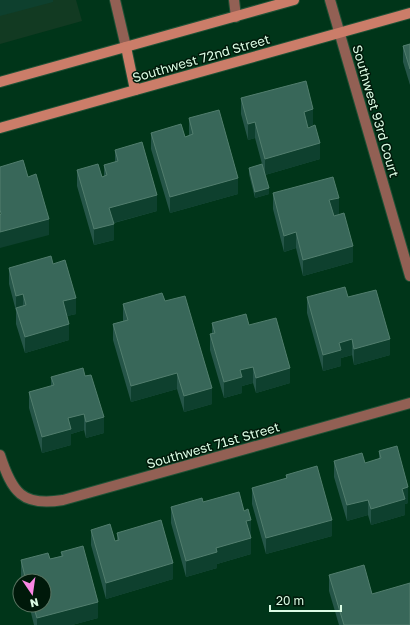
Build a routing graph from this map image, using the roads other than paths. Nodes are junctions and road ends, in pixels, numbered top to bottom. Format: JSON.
{"nodes":[{"id":1,"x":115,"y":0,"type":"edge"},
{"id":2,"x":234,"y":0,"type":"edge"},
{"id":3,"x":294,"y":0,"type":"edge"},
{"id":4,"x":330,"y":0,"type":"edge"},
{"id":5,"x":410,"y":13,"type":"edge"},
{"id":6,"x":236,"y":16,"type":"junction"},
{"id":7,"x":340,"y":32,"type":"junction"},
{"id":8,"x":126,"y":47,"type":"junction"},
{"id":9,"x":0,"y":82,"type":"edge"},
{"id":10,"x":135,"y":90,"type":"junction"},
{"id":11,"x":0,"y":128,"type":"edge"},
{"id":12,"x":410,"y":276,"type":"edge"},
{"id":13,"x":410,"y":403,"type":"edge"},
{"id":14,"x":0,"y":455,"type":"edge"}],
"edges":[{"from":1,"to":8,"type":"street"},
{"from":2,"to":6,"type":"street"},
{"from":3,"to":6,"type":"main road"},
{"from":4,"to":7,"type":"street","name":"Southwest 93rd Court"},
{"from":5,"to":7,"type":"main road","name":"Southwest 72nd Street"},
{"from":6,"to":8,"type":"main road"},
{"from":7,"to":10,"type":"main road","name":"Southwest 72nd Street"},
{"from":7,"to":12,"type":"street","name":"Southwest 93rd Court"},
{"from":8,"to":9,"type":"main road"},
{"from":8,"to":10,"type":"main road"},
{"from":10,"to":11,"type":"main road","name":"Southwest 72nd Street"},
{"from":13,"to":14,"type":"street","name":"Southwest 71st Street"}]}
